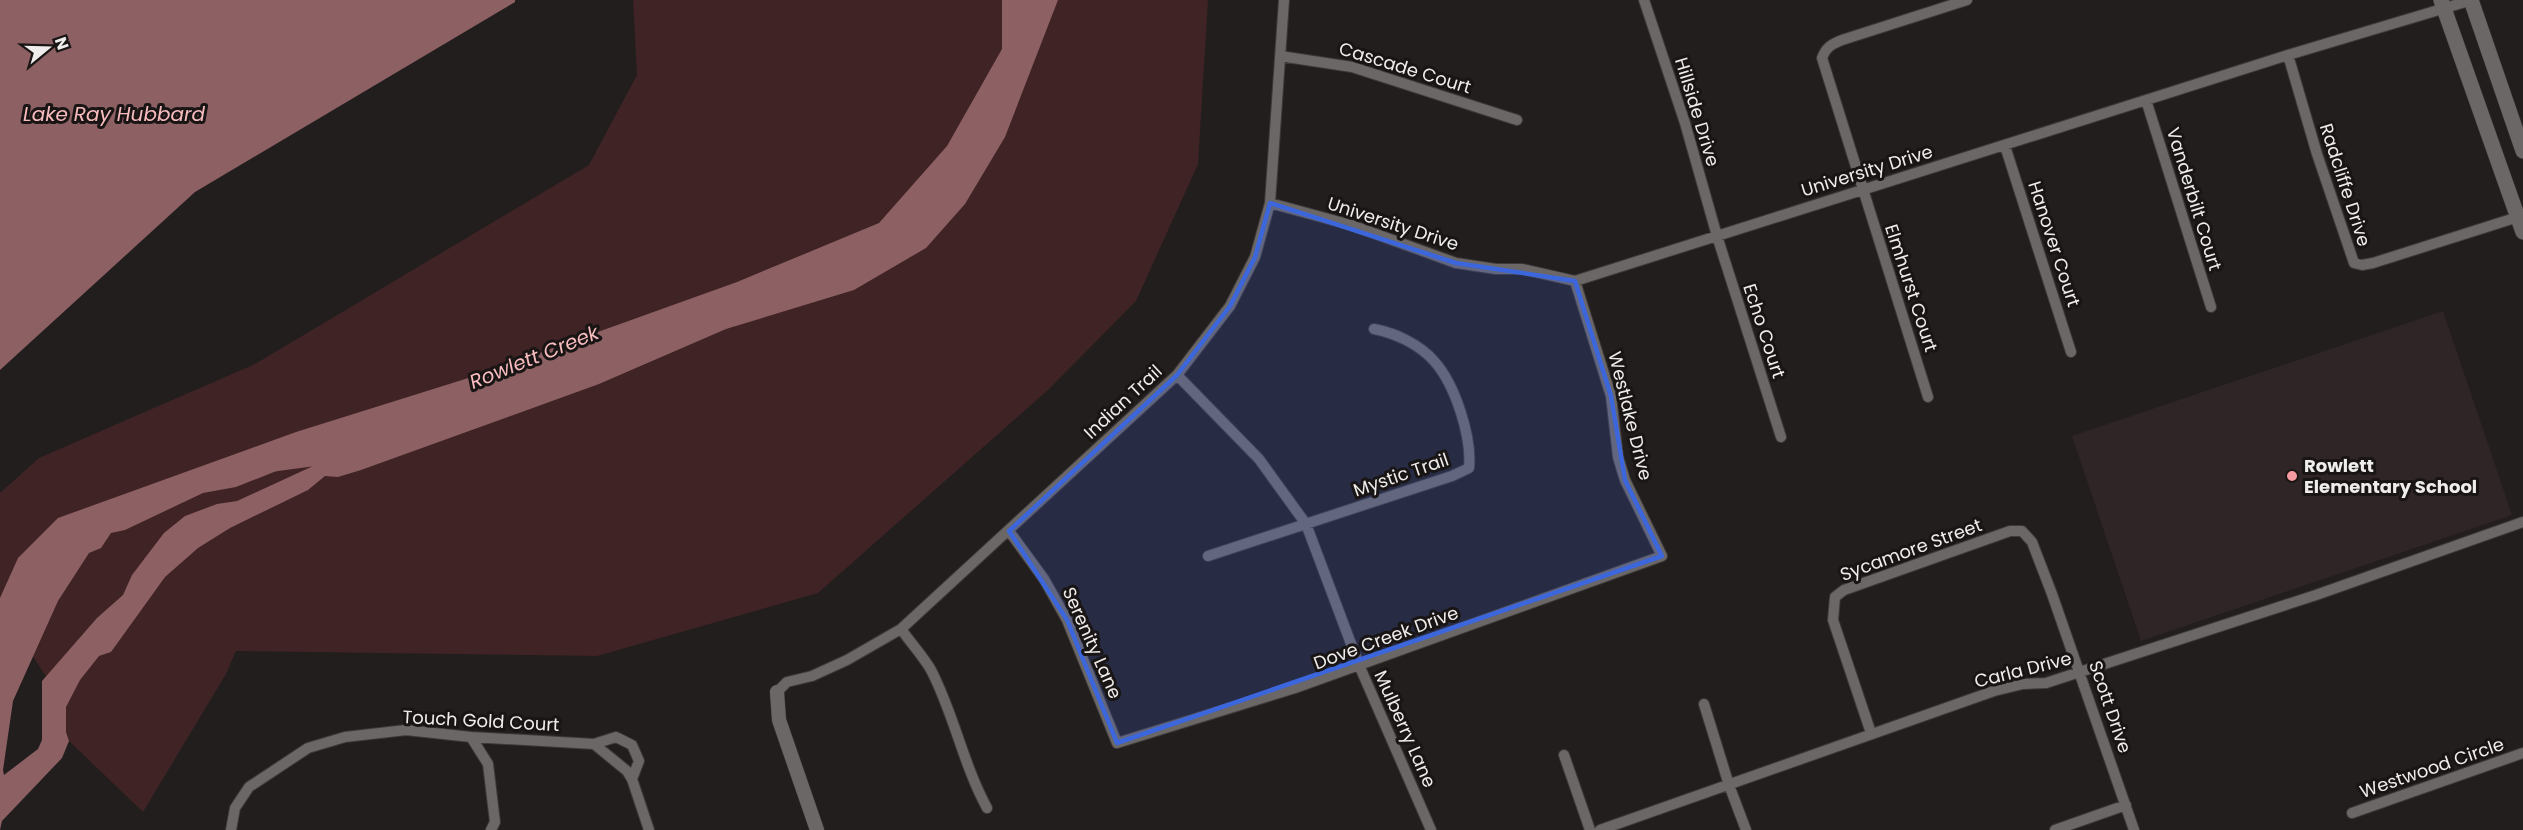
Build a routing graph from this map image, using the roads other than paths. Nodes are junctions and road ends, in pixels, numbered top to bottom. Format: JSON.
{"nodes":[{"id":1,"x":1284,"y":0,"type":"edge"},
{"id":2,"x":1644,"y":0,"type":"edge"},
{"id":3,"x":1967,"y":0,"type":"edge"},
{"id":4,"x":2472,"y":0,"type":"edge"},
{"id":5,"x":2443,"y":4,"type":"edge"},
{"id":6,"x":2288,"y":55,"type":"junction"},
{"id":7,"x":1280,"y":56,"type":"junction"},
{"id":8,"x":2146,"y":100,"type":"junction"},
{"id":9,"x":1517,"y":120,"type":"dead end"},
{"id":10,"x":2005,"y":146,"type":"junction"},
{"id":11,"x":2523,"y":151,"type":"edge"},
{"id":12,"x":1863,"y":190,"type":"junction"},
{"id":13,"x":1270,"y":203,"type":"junction"},
{"id":14,"x":2518,"y":217,"type":"junction"},
{"id":15,"x":2523,"y":232,"type":"edge"},
{"id":16,"x":1717,"y":236,"type":"junction"},
{"id":17,"x":1575,"y":280,"type":"junction"},
{"id":18,"x":2211,"y":307,"type":"dead end"},
{"id":19,"x":1374,"y":329,"type":"dead end"},
{"id":20,"x":2071,"y":352,"type":"dead end"},
{"id":21,"x":1176,"y":375,"type":"junction"},
{"id":22,"x":1928,"y":396,"type":"dead end"},
{"id":23,"x":1781,"y":437,"type":"dead end"},
{"id":24,"x":2523,"y":522,"type":"edge"},
{"id":25,"x":1306,"y":524,"type":"junction"},
{"id":26,"x":1009,"y":531,"type":"junction"},
{"id":27,"x":2022,"y":531,"type":"joint"},
{"id":28,"x":1208,"y":556,"type":"dead end"},
{"id":29,"x":1662,"y":556,"type":"joint"},
{"id":30,"x":900,"y":629,"type":"junction"},
{"id":31,"x":1359,"y":665,"type":"junction"},
{"id":32,"x":2081,"y":672,"type":"junction"},
{"id":33,"x":777,"y":693,"type":"joint"},
{"id":34,"x":1704,"y":704,"type":"dead end"},
{"id":35,"x":1872,"y":733,"type":"junction"},
{"id":36,"x":471,"y":737,"type":"junction"},
{"id":37,"x":1117,"y":743,"type":"joint"},
{"id":38,"x":594,"y":744,"type":"junction"},
{"id":39,"x":2523,"y":753,"type":"edge"},
{"id":40,"x":1564,"y":754,"type":"dead end"},
{"id":41,"x":632,"y":780,"type":"junction"},
{"id":42,"x":1729,"y":785,"type":"junction"},
{"id":43,"x":2126,"y":805,"type":"junction"},
{"id":44,"x":987,"y":808,"type":"dead end"},
{"id":45,"x":2352,"y":813,"type":"dead end"},
{"id":46,"x":231,"y":829,"type":"edge"},
{"id":47,"x":491,"y":830,"type":"edge"},
{"id":48,"x":649,"y":830,"type":"edge"},
{"id":49,"x":817,"y":830,"type":"edge"},
{"id":50,"x":1431,"y":830,"type":"edge"},
{"id":51,"x":1590,"y":830,"type":"edge"},
{"id":52,"x":1600,"y":830,"type":"edge"},
{"id":53,"x":1746,"y":830,"type":"edge"},
{"id":54,"x":2055,"y":830,"type":"edge"},
{"id":55,"x":2134,"y":830,"type":"edge"}],
"edges":[{"from":1,"to":7,"type":"street","name":"Indian Trail"},
{"from":2,"to":16,"type":"street","name":"Hillside Drive"},
{"from":3,"to":12,"type":"street","name":"Elmhurst Court"},
{"from":4,"to":5,"type":"street","name":"University Drive"},
{"from":4,"to":11,"type":"main road"},
{"from":5,"to":6,"type":"street","name":"University Drive"},
{"from":5,"to":14,"type":"main road"},
{"from":6,"to":8,"type":"street","name":"University Drive"},
{"from":6,"to":14,"type":"street","name":"Radcliffe Drive"},
{"from":7,"to":9,"type":"street","name":"Cascade Court"},
{"from":7,"to":13,"type":"street","name":"Indian Trail"},
{"from":8,"to":10,"type":"street","name":"University Drive"},
{"from":8,"to":18,"type":"street","name":"Vanderbilt Court"},
{"from":10,"to":12,"type":"street","name":"University Drive"},
{"from":10,"to":20,"type":"street","name":"Hanover Court"},
{"from":12,"to":16,"type":"street","name":"University Drive"},
{"from":12,"to":22,"type":"street","name":"Elmhurst Court"},
{"from":13,"to":17,"type":"street","name":"University Drive"},
{"from":13,"to":21,"type":"street","name":"Indian Trail"},
{"from":14,"to":15,"type":"main road"},
{"from":16,"to":17,"type":"street","name":"University Drive"},
{"from":16,"to":23,"type":"street","name":"Echo Court"},
{"from":17,"to":29,"type":"street","name":"Westlake Drive"},
{"from":19,"to":25,"type":"street","name":"Mystic Trail"},
{"from":21,"to":25,"type":"street","name":"Mulberry Lane"},
{"from":21,"to":26,"type":"street","name":"Indian Trail"},
{"from":24,"to":32,"type":"street","name":"Carla Drive"},
{"from":25,"to":28,"type":"street"},
{"from":25,"to":31,"type":"street","name":"Mulberry Lane"},
{"from":26,"to":30,"type":"street","name":"Indian Trail"},
{"from":26,"to":37,"type":"street","name":"Serenity Lane"},
{"from":27,"to":32,"type":"street","name":"Scott Drive"},
{"from":27,"to":35,"type":"street","name":"Sycamore Street"},
{"from":29,"to":31,"type":"street","name":"Dove Creek Drive"},
{"from":30,"to":33,"type":"street","name":"Indian Trail"},
{"from":30,"to":44,"type":"street"},
{"from":31,"to":37,"type":"street","name":"Dove Creek Drive"},
{"from":31,"to":50,"type":"street","name":"Mulberry Lane"},
{"from":32,"to":35,"type":"street","name":"Carla Drive"},
{"from":32,"to":43,"type":"street","name":"Scott Drive"},
{"from":33,"to":49,"type":"street"},
{"from":34,"to":42,"type":"street"},
{"from":35,"to":42,"type":"street","name":"Carla Drive"},
{"from":36,"to":38,"type":"street","name":"Touch Gold Court"},
{"from":36,"to":46,"type":"street","name":"Touch Gold Court"},
{"from":36,"to":47,"type":"street"},
{"from":38,"to":41,"type":"street"},
{"from":38,"to":41,"type":"street","name":"Touch Gold Court"},
{"from":39,"to":45,"type":"street","name":"Westwood Circle"},
{"from":40,"to":51,"type":"street"},
{"from":41,"to":48,"type":"street"},
{"from":42,"to":52,"type":"street","name":"Carla Drive"},
{"from":42,"to":53,"type":"street"},
{"from":43,"to":54,"type":"street"},
{"from":43,"to":55,"type":"street","name":"Scott Drive"}]}
